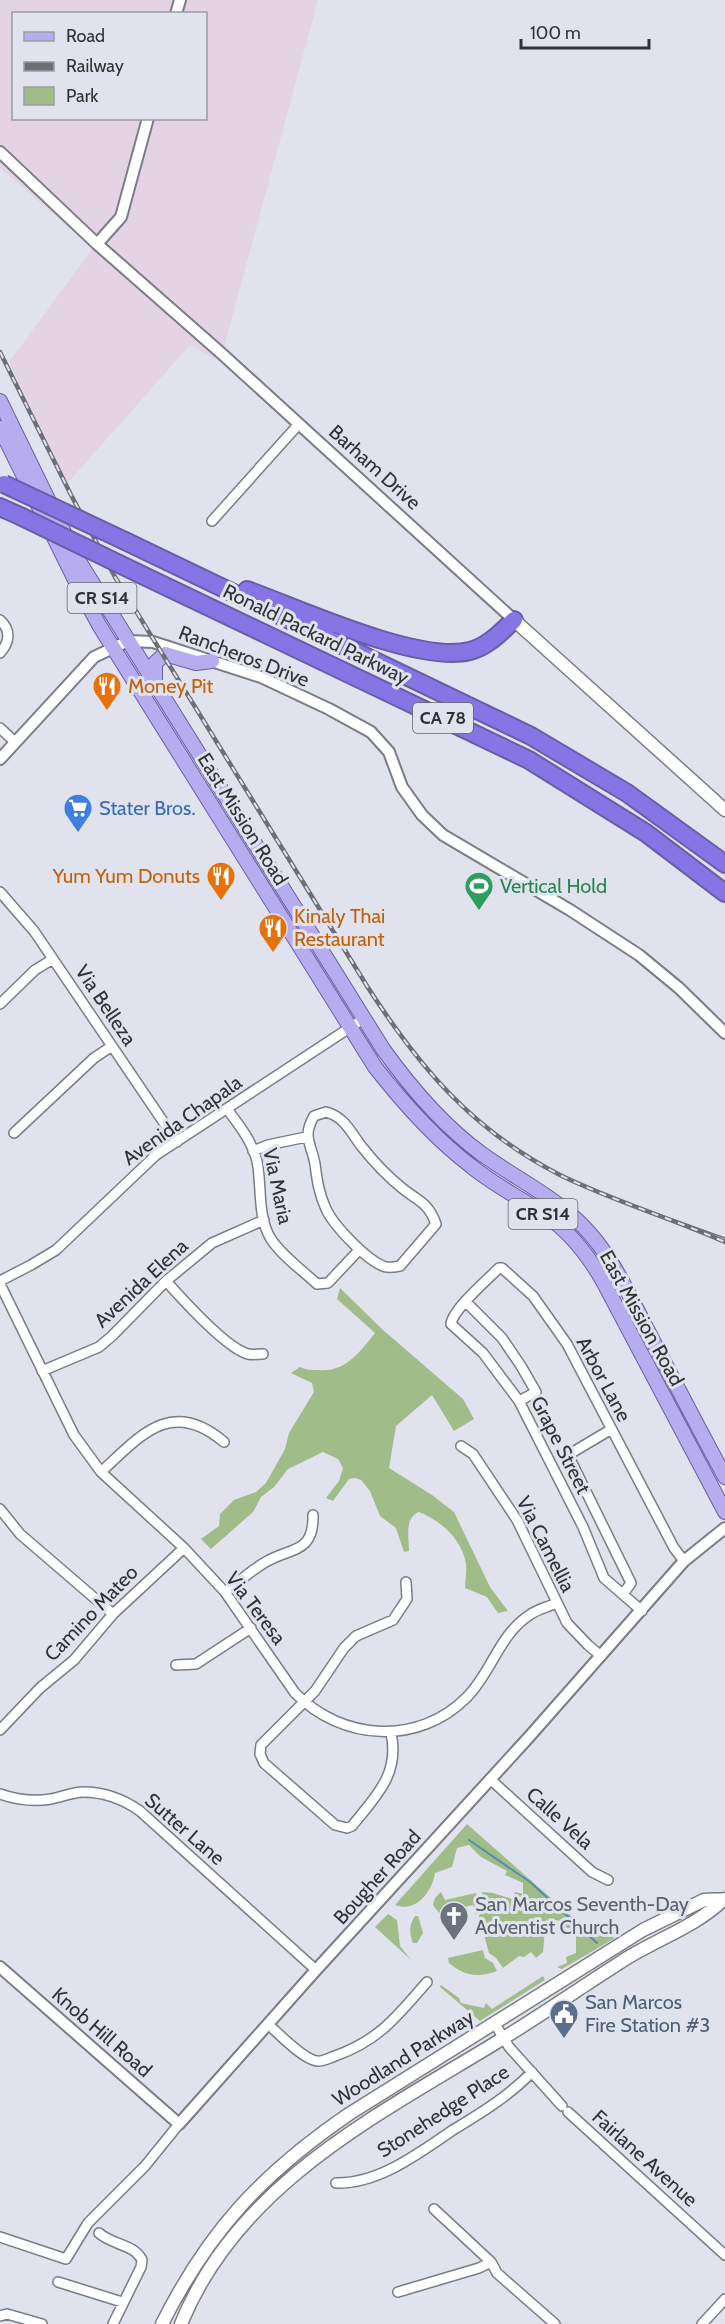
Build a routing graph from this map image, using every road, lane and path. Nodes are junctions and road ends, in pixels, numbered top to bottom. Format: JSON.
{"nodes":[{"id":1,"x":147,"y":120,"type":"edge"},
{"id":2,"x":0,"y":152,"type":"edge"},
{"id":3,"x":97,"y":244,"type":"junction"},
{"id":4,"x":0,"y":401,"type":"edge"},
{"id":5,"x":298,"y":425,"type":"junction"},
{"id":6,"x":0,"y":428,"type":"edge"},
{"id":7,"x":2,"y":483,"type":"edge"},
{"id":8,"x":0,"y":507,"type":"edge"},
{"id":9,"x":212,"y":521,"type":"dead end"},
{"id":10,"x":156,"y":557,"type":"junction"},
{"id":11,"x":0,"y":620,"type":"edge"},
{"id":12,"x":514,"y":620,"type":"junction"},
{"id":13,"x":128,"y":641,"type":"junction"},
{"id":14,"x":113,"y":647,"type":"junction"},
{"id":15,"x":0,"y":653,"type":"edge"},
{"id":16,"x":212,"y":661,"type":"junction"},
{"id":17,"x":155,"y":684,"type":"junction"},
{"id":18,"x":0,"y":728,"type":"edge"},
{"id":19,"x":15,"y":742,"type":"junction"},
{"id":20,"x":0,"y":759,"type":"edge"},
{"id":21,"x":725,"y":810,"type":"edge"},
{"id":22,"x":224,"y":826,"type":"junction"},
{"id":23,"x":255,"y":843,"type":"junction"},
{"id":24,"x":725,"y":864,"type":"edge"},
{"id":25,"x":0,"y":892,"type":"edge"},
{"id":26,"x":725,"y":893,"type":"edge"},
{"id":27,"x":53,"y":959,"type":"junction"},
{"id":28,"x":0,"y":1004,"type":"edge"},
{"id":29,"x":363,"y":1019,"type":"junction"},
{"id":30,"x":350,"y":1028,"type":"junction"},
{"id":31,"x":725,"y":1033,"type":"edge"},
{"id":32,"x":112,"y":1046,"type":"junction"},
{"id":33,"x":227,"y":1109,"type":"junction"},
{"id":34,"x":14,"y":1133,"type":"dead end"},
{"id":35,"x":306,"y":1137,"type":"junction"},
{"id":36,"x":177,"y":1142,"type":"junction"},
{"id":37,"x":253,"y":1151,"type":"junction"},
{"id":38,"x":264,"y":1220,"type":"junction"},
{"id":39,"x":358,"y":1250,"type":"junction"},
{"id":40,"x":166,"y":1281,"type":"junction"},
{"id":41,"x":0,"y":1282,"type":"edge"},
{"id":42,"x":466,"y":1302,"type":"junction"},
{"id":43,"x":263,"y":1354,"type":"dead end"},
{"id":44,"x":42,"y":1371,"type":"junction"},
{"id":45,"x":519,"y":1401,"type":"junction"},
{"id":46,"x":610,"y":1430,"type":"junction"},
{"id":47,"x":224,"y":1442,"type":"dead end"},
{"id":48,"x":461,"y":1446,"type":"dead end"},
{"id":49,"x":101,"y":1472,"type":"junction"},
{"id":50,"x":725,"y":1477,"type":"edge"},
{"id":51,"x":0,"y":1509,"type":"edge"},
{"id":52,"x":725,"y":1512,"type":"edge"},
{"id":53,"x":314,"y":1515,"type":"dead end"},
{"id":54,"x":725,"y":1528,"type":"edge"},
{"id":55,"x":184,"y":1548,"type":"junction"},
{"id":56,"x":684,"y":1561,"type":"junction"},
{"id":57,"x":406,"y":1582,"type":"dead end"},
{"id":58,"x":225,"y":1592,"type":"junction"},
{"id":59,"x":623,"y":1594,"type":"junction"},
{"id":60,"x":556,"y":1603,"type":"junction"},
{"id":61,"x":642,"y":1611,"type":"junction"},
{"id":62,"x":113,"y":1614,"type":"junction"},
{"id":63,"x":251,"y":1628,"type":"junction"},
{"id":64,"x":601,"y":1656,"type":"junction"},
{"id":65,"x":176,"y":1665,"type":"dead end"},
{"id":66,"x":303,"y":1701,"type":"junction"},
{"id":67,"x":0,"y":1730,"type":"edge"},
{"id":68,"x":391,"y":1733,"type":"junction"},
{"id":69,"x":490,"y":1779,"type":"junction"},
{"id":70,"x":0,"y":1794,"type":"edge"},
{"id":71,"x":608,"y":1880,"type":"dead end"},
{"id":72,"x":725,"y":1899,"type":"edge"},
{"id":73,"x":0,"y":1967,"type":"edge"},
{"id":74,"x":316,"y":1970,"type":"junction"},
{"id":75,"x":427,"y":1982,"type":"dead end"},
{"id":76,"x":495,"y":2024,"type":"junction"},
{"id":77,"x":269,"y":2025,"type":"junction"},
{"id":78,"x":503,"y":2038,"type":"junction"},
{"id":79,"x":532,"y":2072,"type":"junction"},
{"id":80,"x":179,"y":2124,"type":"junction"},
{"id":81,"x":336,"y":2183,"type":"dead end"},
{"id":82,"x":434,"y":2210,"type":"dead end"},
{"id":83,"x":99,"y":2234,"type":"dead end"},
{"id":84,"x":0,"y":2237,"type":"edge"},
{"id":85,"x":725,"y":2255,"type":"edge"},
{"id":86,"x":491,"y":2262,"type":"junction"},
{"id":87,"x":58,"y":2282,"type":"dead end"},
{"id":88,"x":398,"y":2292,"type":"dead end"},
{"id":89,"x":725,"y":2299,"type":"edge"},
{"id":90,"x":122,"y":2302,"type":"junction"},
{"id":91,"x":0,"y":2316,"type":"edge"},
{"id":92,"x":42,"y":2324,"type":"edge"},
{"id":93,"x":113,"y":2324,"type":"edge"},
{"id":94,"x":162,"y":2324,"type":"edge"},
{"id":95,"x":181,"y":2324,"type":"edge"},
{"id":96,"x":555,"y":2324,"type":"edge"},
{"id":97,"x":702,"y":2324,"type":"edge"}],
"edges":[{"from":1,"to":3,"type":"street"},
{"from":2,"to":3,"type":"street","name":"Barham Drive"},
{"from":3,"to":5,"type":"street","name":"Barham Drive"},
{"from":4,"to":13,"type":"main road","name":"East Mission Road","number":"CR S14"},
{"from":5,"to":9,"type":"street"},
{"from":5,"to":12,"type":"street","name":"Barham Drive"},
{"from":6,"to":14,"type":"main road","name":"East Mission Road","number":"CR S14"},
{"from":7,"to":10,"type":"highway","name":"Ronald Packard Parkway","number":"CA 78","bridge":true},
{"from":8,"to":26,"type":"highway","name":"Ronald Packard Parkway","number":"CA 78","bridge":true},
{"from":10,"to":12,"type":"highway"},
{"from":10,"to":24,"type":"highway","name":"Ronald Packard Parkway","number":"CA 78"},
{"from":11,"to":15,"type":"street"},
{"from":12,"to":21,"type":"main road","name":"Barham Drive"},
{"from":13,"to":14,"type":"street"},
{"from":13,"to":16,"type":"street","name":"Rancheros Drive"},
{"from":13,"to":17,"type":"main road","name":"East Mission Road","number":"CR S14"},
{"from":14,"to":19,"type":"street"},
{"from":14,"to":22,"type":"main road","name":"East Mission Road","number":"CR S14"},
{"from":16,"to":17,"type":"main road"},
{"from":16,"to":31,"type":"street","name":"Rancheros Drive"},
{"from":17,"to":23,"type":"main road","name":"East Mission Road","number":"CR S14"},
{"from":18,"to":19,"type":"street"},
{"from":19,"to":20,"type":"street"},
{"from":22,"to":23,"type":"main road"},
{"from":22,"to":30,"type":"main road","name":"East Mission Road","number":"CR S14"},
{"from":23,"to":29,"type":"main road","name":"East Mission Road","number":"CR S14"},
{"from":25,"to":27,"type":"street","name":"Via Belleza"},
{"from":27,"to":28,"type":"street"},
{"from":27,"to":32,"type":"street","name":"Via Belleza"},
{"from":29,"to":30,"type":"street","name":"Avenida Chapala"},
{"from":29,"to":50,"type":"main road","name":"East Mission Road","number":"CR S14"},
{"from":30,"to":33,"type":"street","name":"Avenida Chapala"},
{"from":30,"to":52,"type":"main road","name":"East Mission Road","number":"CR S14"},
{"from":32,"to":34,"type":"street"},
{"from":32,"to":36,"type":"street","name":"Via Belleza"},
{"from":33,"to":36,"type":"street","name":"Avenida Chapala"},
{"from":33,"to":37,"type":"street","name":"Via Maria"},
{"from":35,"to":37,"type":"street"},
{"from":35,"to":39,"type":"street"},
{"from":35,"to":39,"type":"street"},
{"from":36,"to":41,"type":"street","name":"Avenida Chapala"},
{"from":37,"to":38,"type":"street","name":"Via Maria"},
{"from":38,"to":39,"type":"street","name":"Via Maria"},
{"from":38,"to":40,"type":"street","name":"Avenida Elena"},
{"from":40,"to":43,"type":"street"},
{"from":40,"to":44,"type":"street","name":"Avenida Elena"},
{"from":41,"to":44,"type":"street","name":"Via Teresa"},
{"from":42,"to":45,"type":"street","name":"Grape Street"},
{"from":42,"to":45,"type":"street"},
{"from":42,"to":46,"type":"street","name":"Arbor Lane"},
{"from":44,"to":49,"type":"street","name":"Via Teresa"},
{"from":45,"to":59,"type":"street","name":"Grape Street"},
{"from":46,"to":56,"type":"street","name":"Arbor Lane"},
{"from":46,"to":59,"type":"street"},
{"from":47,"to":49,"type":"street"},
{"from":48,"to":60,"type":"street","name":"Via Camellia"},
{"from":49,"to":55,"type":"street","name":"Via Teresa"},
{"from":51,"to":62,"type":"street"},
{"from":53,"to":58,"type":"street"},
{"from":54,"to":56,"type":"street","name":"Bougher Road"},
{"from":55,"to":58,"type":"street","name":"Via Teresa"},
{"from":55,"to":62,"type":"street","name":"Camino Mateo"},
{"from":56,"to":61,"type":"street","name":"Bougher Road"},
{"from":57,"to":66,"type":"street"},
{"from":58,"to":63,"type":"street","name":"Via Teresa"},
{"from":59,"to":61,"type":"street","name":"Grape Street"},
{"from":60,"to":64,"type":"street","name":"Via Camellia"},
{"from":60,"to":68,"type":"street","name":"Via Teresa"},
{"from":61,"to":64,"type":"street","name":"Bougher Road"},
{"from":62,"to":67,"type":"street","name":"Camino Mateo"},
{"from":63,"to":65,"type":"street"},
{"from":63,"to":66,"type":"street","name":"Via Teresa"},
{"from":64,"to":69,"type":"street","name":"Bougher Road"},
{"from":66,"to":68,"type":"street","name":"Via Teresa"},
{"from":66,"to":68,"type":"street"},
{"from":69,"to":71,"type":"street","name":"Calle Vela"},
{"from":69,"to":74,"type":"street","name":"Bougher Road"},
{"from":70,"to":74,"type":"street","name":"Sutter Lane"},
{"from":72,"to":76,"type":"main road","name":"Woodland Parkway"},
{"from":72,"to":78,"type":"main road","name":"Woodland Parkway"},
{"from":73,"to":80,"type":"street","name":"Knob Hill Road"},
{"from":74,"to":77,"type":"street","name":"Bougher Road"},
{"from":75,"to":77,"type":"street"},
{"from":76,"to":78,"type":"street","name":"Fairlane Avenue"},
{"from":76,"to":94,"type":"main road","name":"Woodland Parkway"},
{"from":77,"to":80,"type":"street","name":"Bougher Road"},
{"from":78,"to":79,"type":"street","name":"Fairlane Avenue"},
{"from":78,"to":95,"type":"main road","name":"Woodland Parkway"},
{"from":79,"to":81,"type":"street","name":"Stonehedge Place"},
{"from":79,"to":85,"type":"street","name":"Fairlane Avenue"},
{"from":80,"to":84,"type":"street","name":"Bougher Road"},
{"from":82,"to":86,"type":"street"},
{"from":83,"to":90,"type":"street"},
{"from":86,"to":88,"type":"street"},
{"from":86,"to":96,"type":"street"},
{"from":87,"to":90,"type":"street"},
{"from":89,"to":97,"type":"street"},
{"from":90,"to":93,"type":"street"},
{"from":91,"to":92,"type":"street"}]}
